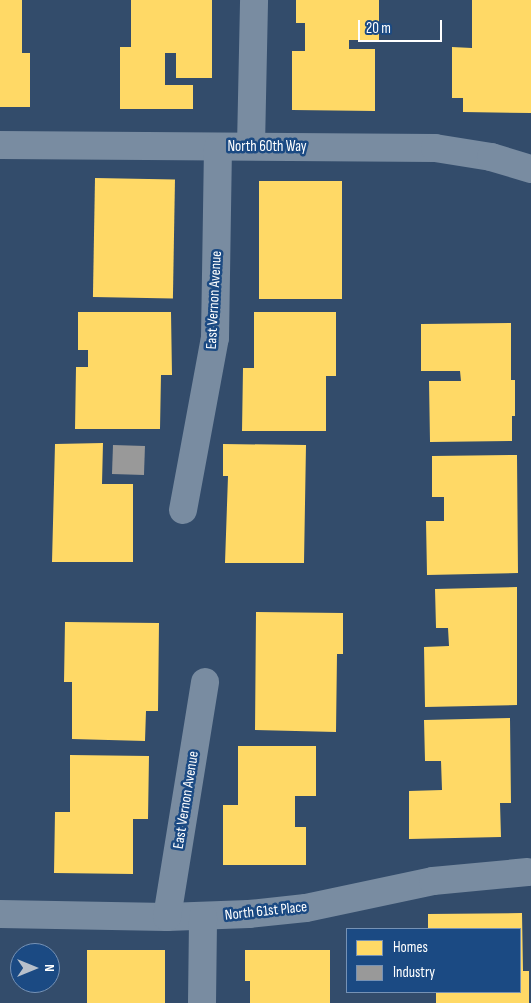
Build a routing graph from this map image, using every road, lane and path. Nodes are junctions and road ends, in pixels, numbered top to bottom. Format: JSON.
{"nodes":[{"id":1,"x":254,"y":0,"type":"edge"},
{"id":2,"x":0,"y":145,"type":"edge"},
{"id":3,"x":251,"y":146,"type":"junction"},
{"id":4,"x":218,"y":147,"type":"junction"},
{"id":5,"x":531,"y":168,"type":"edge"},
{"id":6,"x":183,"y":510,"type":"dead end"},
{"id":7,"x":205,"y":682,"type":"dead end"},
{"id":8,"x":530,"y":869,"type":"edge"},
{"id":9,"x":0,"y":914,"type":"edge"},
{"id":10,"x":167,"y":917,"type":"junction"},
{"id":11,"x":203,"y":917,"type":"junction"},
{"id":12,"x":202,"y":1003,"type":"edge"}],
"edges":[{"from":1,"to":3,"type":"street"},
{"from":2,"to":4,"type":"street","name":"North 60th Way"},
{"from":3,"to":4,"type":"street","name":"North 60th Way"},
{"from":3,"to":5,"type":"street","name":"North 60th Way"},
{"from":4,"to":6,"type":"street","name":"East Vernon Avenue"},
{"from":7,"to":10,"type":"street","name":"East Vernon Avenue"},
{"from":8,"to":11,"type":"street","name":"North 61st Place"},
{"from":9,"to":10,"type":"street","name":"North 61st Place"},
{"from":10,"to":11,"type":"street","name":"North 61st Place"},
{"from":11,"to":12,"type":"street"}]}
